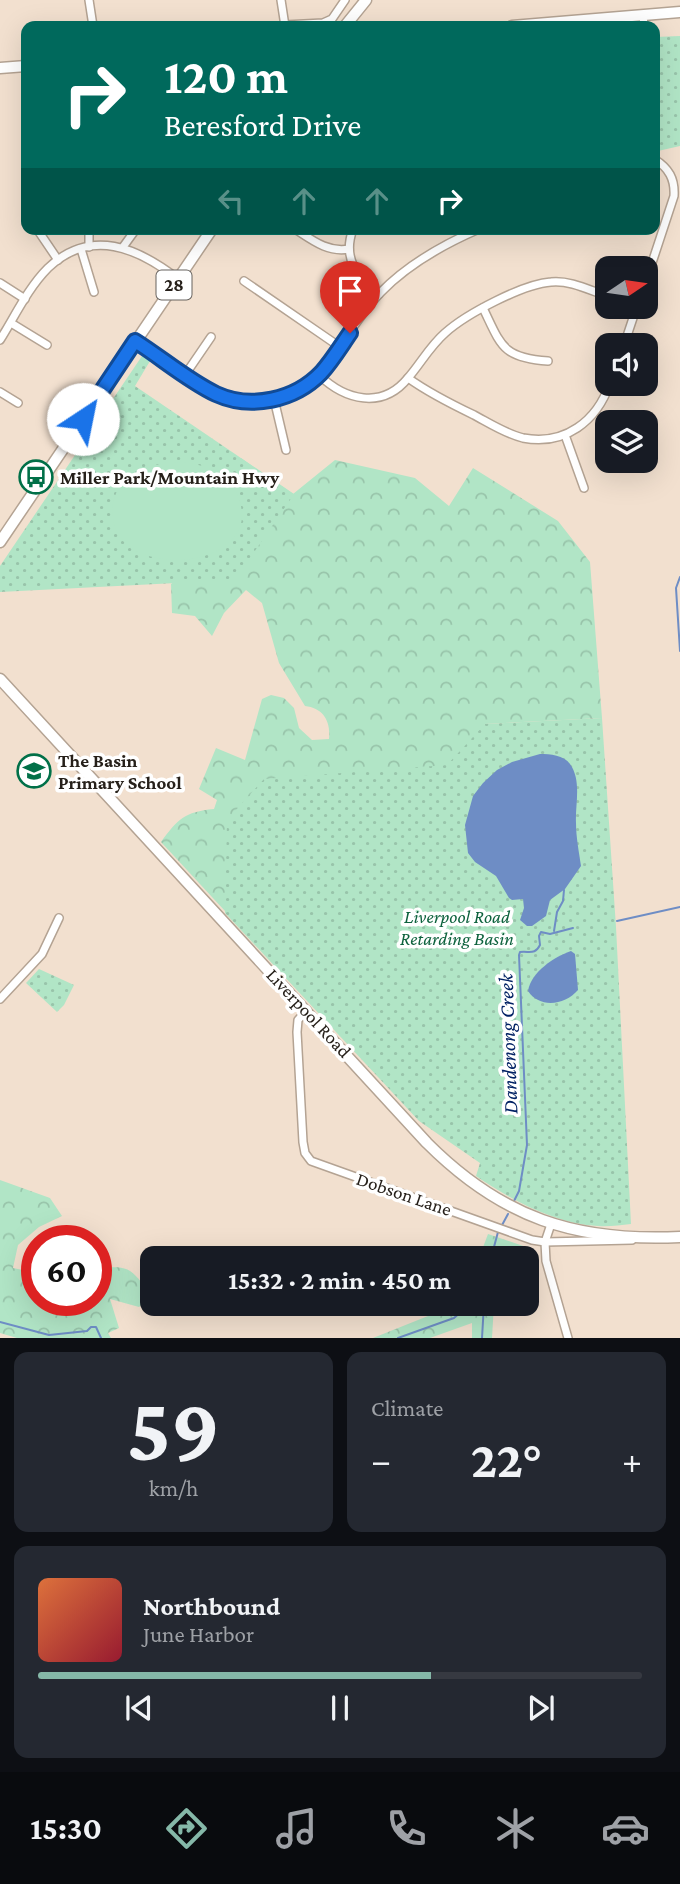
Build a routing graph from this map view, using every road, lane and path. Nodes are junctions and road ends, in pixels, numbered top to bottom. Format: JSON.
{"nodes":[{"id":1,"x":89,"y":0,"type":"edge"},
{"id":2,"x":281,"y":0,"type":"edge"},
{"id":3,"x":345,"y":0,"type":"edge"},
{"id":4,"x":361,"y":3,"type":"edge"},
{"id":5,"x":680,"y":12,"type":"edge"},
{"id":6,"x":92,"y":21,"type":"edge"},
{"id":7,"x":284,"y":21,"type":"edge"},
{"id":8,"x":328,"y":21,"type":"edge"},
{"id":9,"x":348,"y":21,"type":"edge"},
{"id":10,"x":355,"y":21,"type":"edge"},
{"id":11,"x":644,"y":21,"type":"edge"},
{"id":12,"x":21,"y":66,"type":"edge"},
{"id":13,"x":0,"y":68,"type":"edge"},
{"id":14,"x":660,"y":165,"type":"edge"},
{"id":15,"x":41,"y":235,"type":"edge"},
{"id":16,"x":88,"y":235,"type":"edge"},
{"id":17,"x":132,"y":235,"type":"edge"},
{"id":18,"x":208,"y":235,"type":"edge"},
{"id":19,"x":304,"y":235,"type":"edge"},
{"id":20,"x":352,"y":235,"type":"edge"},
{"id":21,"x":466,"y":235,"type":"edge"},
{"id":22,"x":123,"y":247,"type":"junction"},
{"id":23,"x":85,"y":248,"type":"junction"},
{"id":24,"x":349,"y":249,"type":"junction"},
{"id":25,"x":654,"y":256,"type":"edge"},
{"id":26,"x":58,"y":260,"type":"junction"},
{"id":27,"x":178,"y":279,"type":"junction"},
{"id":28,"x":244,"y":281,"type":"dead end"},
{"id":29,"x":0,"y":283,"type":"edge"},
{"id":30,"x":94,"y":292,"type":"dead end"},
{"id":31,"x":595,"y":292,"type":"edge"},
{"id":32,"x":379,"y":294,"type":"junction"},
{"id":33,"x":25,"y":299,"type":"junction"},
{"id":34,"x":483,"y":308,"type":"junction"},
{"id":35,"x":11,"y":323,"type":"junction"},
{"id":36,"x":211,"y":337,"type":"dead end"},
{"id":37,"x":0,"y":340,"type":"edge"},
{"id":38,"x":135,"y":341,"type":"junction"},
{"id":39,"x":47,"y":345,"type":"dead end"},
{"id":40,"x":340,"y":347,"type":"junction"},
{"id":41,"x":548,"y":361,"type":"dead end"},
{"id":42,"x":185,"y":374,"type":"junction"},
{"id":43,"x":319,"y":375,"type":"junction"},
{"id":44,"x":408,"y":378,"type":"junction"},
{"id":45,"x":0,"y":392,"type":"edge"},
{"id":46,"x":604,"y":396,"type":"edge"},
{"id":47,"x":274,"y":400,"type":"junction"},
{"id":48,"x":19,"y":403,"type":"dead end"},
{"id":49,"x":565,"y":435,"type":"junction"},
{"id":50,"x":286,"y":450,"type":"dead end"},
{"id":51,"x":584,"y":488,"type":"dead end"},
{"id":52,"x":0,"y":542,"type":"edge"},
{"id":53,"x":0,"y":679,"type":"edge"},
{"id":54,"x":59,"y":918,"type":"dead end"},
{"id":55,"x":0,"y":999,"type":"edge"},
{"id":56,"x":307,"y":1010,"type":"junction"},
{"id":57,"x":551,"y":1224,"type":"junction"},
{"id":58,"x":680,"y":1237,"type":"edge"},
{"id":59,"x":650,"y":1238,"type":"junction"},
{"id":60,"x":545,"y":1242,"type":"junction"},
{"id":61,"x":568,"y":1338,"type":"edge"}],
"edges":[{"from":1,"to":6,"type":"street"},
{"from":2,"to":7,"type":"street"},
{"from":3,"to":8,"type":"street"},
{"from":4,"to":9,"type":"main road"},
{"from":4,"to":10,"type":"main road"},
{"from":5,"to":11,"type":"main road"},
{"from":12,"to":13,"type":"main road"},
{"from":14,"to":25,"type":"street"},
{"from":15,"to":26,"type":"street"},
{"from":16,"to":23,"type":"street"},
{"from":17,"to":22,"type":"street"},
{"from":18,"to":27,"type":"main road","number":"28"},
{"from":19,"to":24,"type":"street"},
{"from":20,"to":24,"type":"street"},
{"from":21,"to":32,"type":"street"},
{"from":22,"to":23,"type":"street"},
{"from":22,"to":27,"type":"street"},
{"from":23,"to":26,"type":"street"},
{"from":23,"to":30,"type":"street"},
{"from":24,"to":32,"type":"street"},
{"from":26,"to":33,"type":"street"},
{"from":27,"to":38,"type":"main road","number":"28"},
{"from":28,"to":40,"type":"street"},
{"from":29,"to":33,"type":"street"},
{"from":31,"to":34,"type":"street"},
{"from":32,"to":40,"type":"street"},
{"from":33,"to":35,"type":"street"},
{"from":34,"to":41,"type":"street"},
{"from":34,"to":44,"type":"street"},
{"from":35,"to":37,"type":"street"},
{"from":35,"to":39,"type":"street"},
{"from":36,"to":42,"type":"street"},
{"from":38,"to":42,"type":"street"},
{"from":38,"to":52,"type":"main road","number":"28"},
{"from":40,"to":43,"type":"street"},
{"from":42,"to":47,"type":"street"},
{"from":43,"to":44,"type":"street"},
{"from":43,"to":47,"type":"street"},
{"from":44,"to":49,"type":"street"},
{"from":45,"to":48,"type":"street"},
{"from":46,"to":49,"type":"street"},
{"from":47,"to":50,"type":"street"},
{"from":49,"to":51,"type":"street"},
{"from":53,"to":56,"type":"main road","name":"Liverpool Road"},
{"from":54,"to":55,"type":"street"},
{"from":56,"to":57,"type":"main road","name":"Liverpool Road"},
{"from":56,"to":60,"type":"street","name":"Dobson Lane"},
{"from":57,"to":59,"type":"main road","name":"Liverpool Road"},
{"from":57,"to":60,"type":"street"},
{"from":58,"to":59,"type":"main road","name":"Liverpool Road"},
{"from":59,"to":60,"type":"street","name":"Dobson Lane"},
{"from":60,"to":61,"type":"street"}]}
